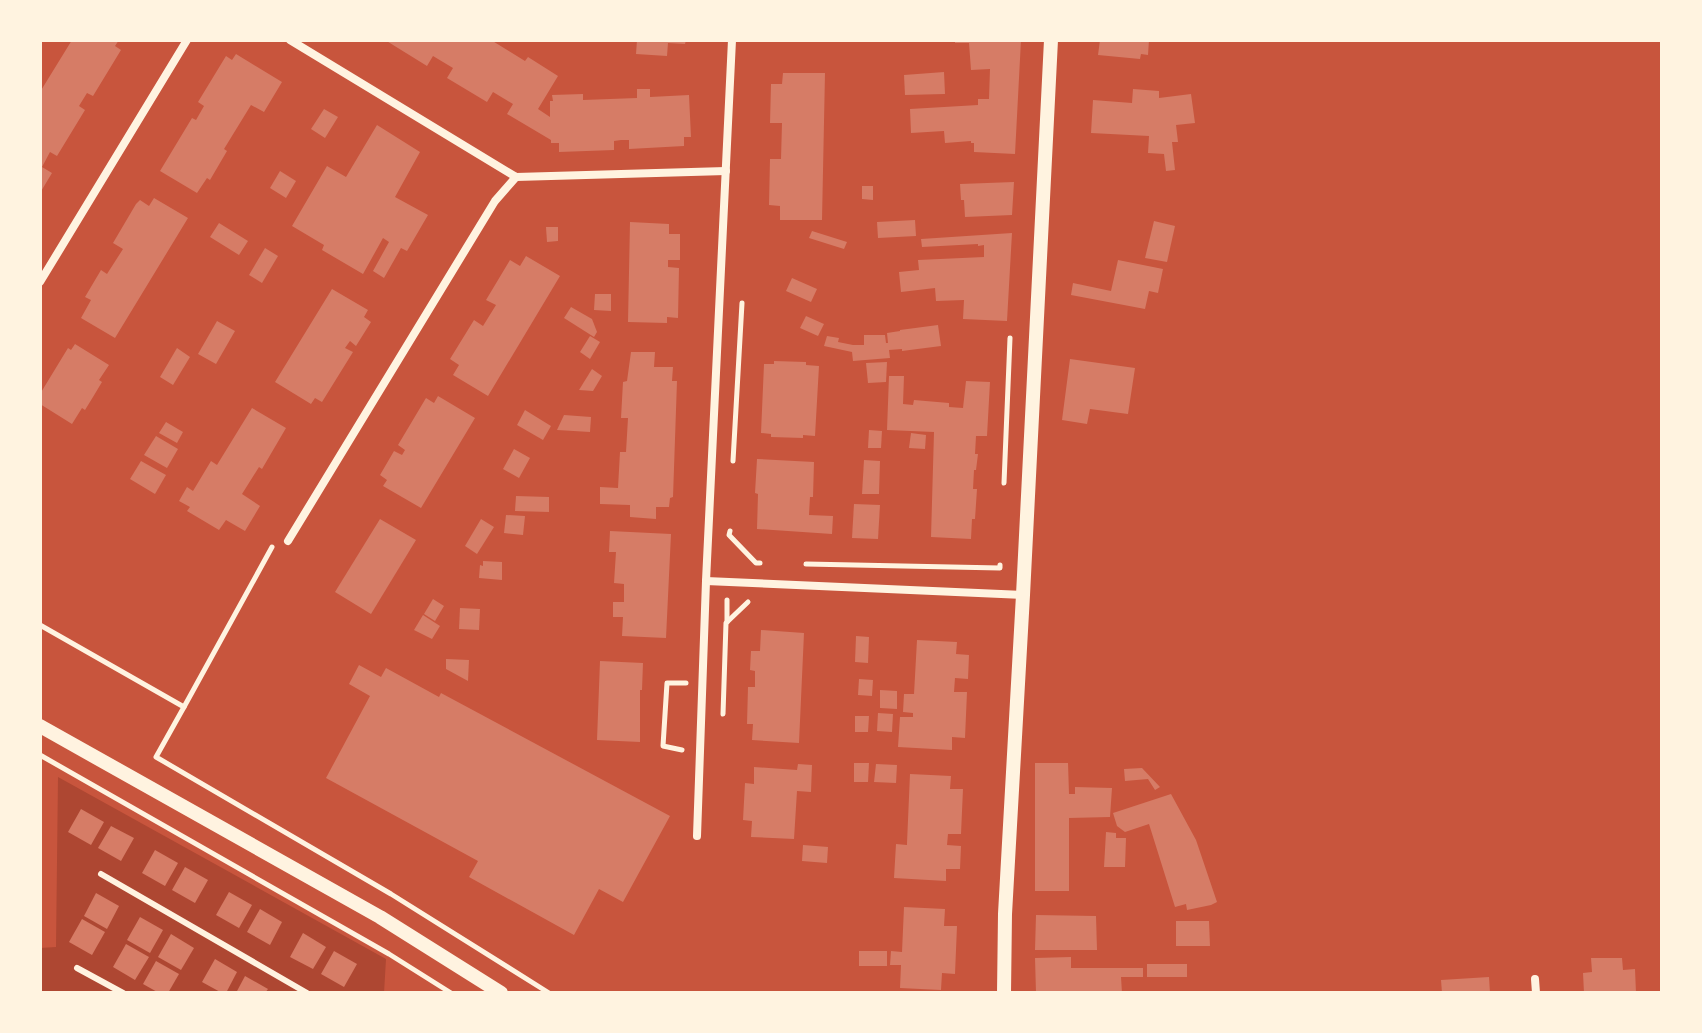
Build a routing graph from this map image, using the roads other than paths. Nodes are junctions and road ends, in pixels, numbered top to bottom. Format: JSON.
{"nodes":[{"id":1,"x":187,"y":40,"type":"edge"},
{"id":2,"x":290,"y":40,"type":"edge"},
{"id":3,"x":732,"y":40,"type":"edge"},
{"id":4,"x":1051,"y":40,"type":"edge"},
{"id":5,"x":726,"y":171,"type":"junction"},
{"id":6,"x":516,"y":177,"type":"junction"},
{"id":7,"x":40,"y":282,"type":"edge"},
{"id":8,"x":288,"y":541,"type":"road end"},
{"id":9,"x":706,"y":581,"type":"junction"},
{"id":10,"x":1023,"y":595,"type":"junction"},
{"id":11,"x":40,"y":726,"type":"edge"},
{"id":12,"x":697,"y":836,"type":"dead end"},
{"id":13,"x":101,"y":874,"type":"dead end"},
{"id":14,"x":77,"y":968,"type":"dead end"},
{"id":15,"x":1535,"y":979,"type":"dead end"},
{"id":16,"x":123,"y":993,"type":"edge"},
{"id":17,"x":307,"y":993,"type":"edge"},
{"id":18,"x":501,"y":993,"type":"edge"},
{"id":19,"x":1004,"y":993,"type":"edge"},
{"id":20,"x":1536,"y":993,"type":"edge"}],
"edges":[{"from":1,"to":7,"type":"street"},
{"from":2,"to":6,"type":"street"},
{"from":3,"to":5,"type":"street"},
{"from":4,"to":10,"type":"street"},
{"from":5,"to":6,"type":"street"},
{"from":5,"to":9,"type":"street"},
{"from":6,"to":8,"type":"street"},
{"from":9,"to":10,"type":"street"},
{"from":9,"to":12,"type":"street"},
{"from":10,"to":19,"type":"street"},
{"from":11,"to":18,"type":"street"},
{"from":13,"to":17,"type":"lane"},
{"from":14,"to":16,"type":"lane"},
{"from":15,"to":20,"type":"street"}]}
